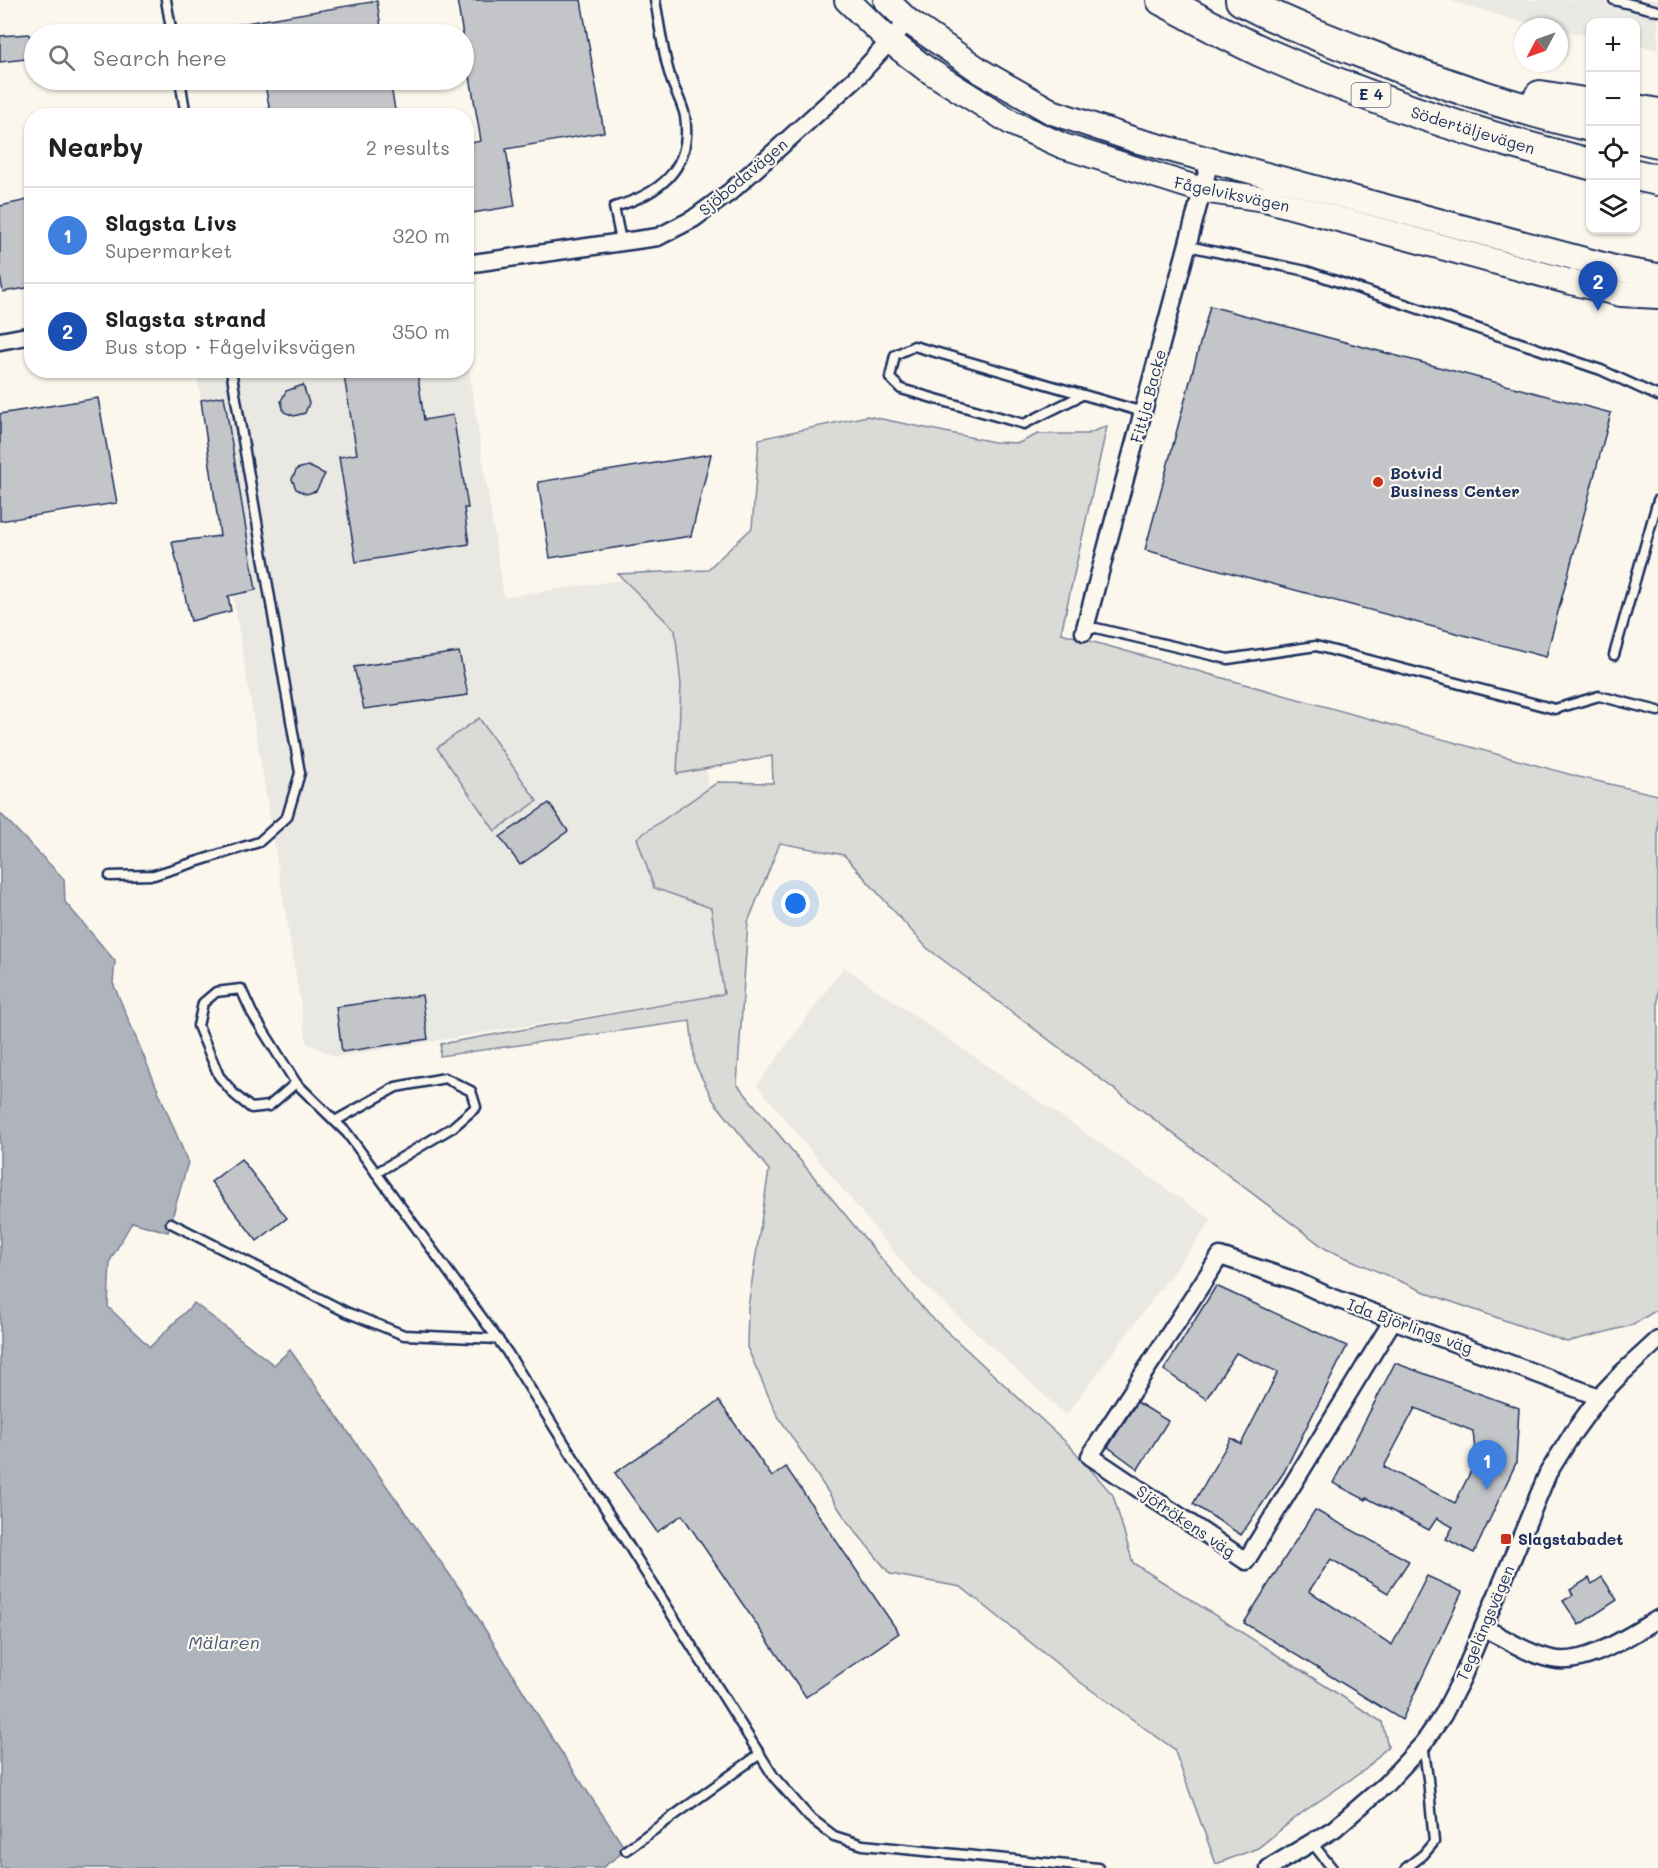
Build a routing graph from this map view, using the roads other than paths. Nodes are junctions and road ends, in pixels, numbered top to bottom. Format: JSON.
{"nodes":[{"id":1,"x":166,"y":0,"type":"edge"},
{"id":2,"x":655,"y":0,"type":"edge"},
{"id":3,"x":847,"y":0,"type":"edge"},
{"id":4,"x":886,"y":0,"type":"edge"},
{"id":5,"x":1162,"y":0,"type":"edge"},
{"id":6,"x":1241,"y":0,"type":"edge"},
{"id":7,"x":1614,"y":0,"type":"edge"},
{"id":8,"x":1658,"y":11,"type":"edge"},
{"id":9,"x":908,"y":21,"type":"junction"},
{"id":10,"x":170,"y":24,"type":"edge"},
{"id":11,"x":890,"y":41,"type":"junction"},
{"id":12,"x":1420,"y":75,"type":"junction"},
{"id":13,"x":182,"y":90,"type":"edge"},
{"id":14,"x":1586,"y":103,"type":"edge"},
{"id":15,"x":185,"y":108,"type":"edge"},
{"id":16,"x":1640,"y":111,"type":"edge"},
{"id":17,"x":1658,"y":114,"type":"edge"},
{"id":18,"x":1586,"y":125,"type":"edge"},
{"id":19,"x":1640,"y":138,"type":"edge"},
{"id":20,"x":1658,"y":142,"type":"edge"},
{"id":21,"x":1210,"y":161,"type":"junction"},
{"id":22,"x":1586,"y":163,"type":"edge"},
{"id":23,"x":1640,"y":176,"type":"edge"},
{"id":24,"x":1658,"y":180,"type":"edge"},
{"id":25,"x":1202,"y":190,"type":"junction"},
{"id":26,"x":621,"y":241,"type":"junction"},
{"id":27,"x":1188,"y":246,"type":"junction"},
{"id":28,"x":474,"y":263,"type":"edge"},
{"id":29,"x":1658,"y":276,"type":"edge"},
{"id":30,"x":1658,"y":296,"type":"edge"},
{"id":31,"x":24,"y":336,"type":"edge"},
{"id":32,"x":0,"y":341,"type":"edge"},
{"id":33,"x":232,"y":378,"type":"edge"},
{"id":34,"x":1082,"y":395,"type":"junction"},
{"id":35,"x":1658,"y":396,"type":"edge"},
{"id":36,"x":1143,"y":412,"type":"junction"},
{"id":37,"x":1658,"y":500,"type":"edge"},
{"id":38,"x":1084,"y":632,"type":"joint"},
{"id":39,"x":1614,"y":655,"type":"dead end"},
{"id":40,"x":1658,"y":711,"type":"edge"},
{"id":41,"x":110,"y":876,"type":"dead end"},
{"id":42,"x":296,"y":1083,"type":"junction"},
{"id":43,"x":334,"y":1121,"type":"junction"},
{"id":44,"x":376,"y":1173,"type":"junction"},
{"id":45,"x":171,"y":1223,"type":"dead end"},
{"id":46,"x":1220,"y":1256,"type":"joint"},
{"id":47,"x":1393,"y":1320,"type":"junction"},
{"id":48,"x":498,"y":1339,"type":"junction"},
{"id":49,"x":1658,"y":1340,"type":"edge"},
{"id":50,"x":1599,"y":1397,"type":"junction"},
{"id":51,"x":1658,"y":1619,"type":"edge"},
{"id":52,"x":1485,"y":1628,"type":"junction"},
{"id":53,"x":1423,"y":1744,"type":"junction"},
{"id":54,"x":760,"y":1754,"type":"junction"},
{"id":55,"x":1312,"y":1843,"type":"junction"},
{"id":56,"x":626,"y":1850,"type":"dead end"},
{"id":57,"x":1098,"y":1868,"type":"edge"},
{"id":58,"x":1269,"y":1868,"type":"edge"},
{"id":59,"x":1332,"y":1868,"type":"edge"},
{"id":60,"x":1406,"y":1868,"type":"edge"}],
"edges":[{"from":1,"to":10,"type":"lane"},
{"from":2,"to":26,"type":"lane"},
{"from":3,"to":11,"type":"main road","name":"Fågelviksvägen"},
{"from":4,"to":9,"type":"main road","name":"Fågelviksvägen"},
{"from":5,"to":22,"type":"highway","name":"Södertäljevägen","number":"E 4"},
{"from":6,"to":12,"type":"highway","number":"E 4"},
{"from":7,"to":8,"type":"lane"},
{"from":9,"to":11,"type":"street","name":"Sjöbodavägen"},
{"from":9,"to":21,"type":"main road","name":"Fågelviksvägen"},
{"from":11,"to":25,"type":"main road","name":"Fågelviksvägen"},
{"from":11,"to":26,"type":"street","name":"Sjöbodavägen"},
{"from":12,"to":14,"type":"highway"},
{"from":12,"to":18,"type":"highway","number":"E 4"},
{"from":13,"to":15,"type":"lane"},
{"from":16,"to":17,"type":"highway"},
{"from":19,"to":20,"type":"highway"},
{"from":21,"to":25,"type":"street","name":"Fittja Backe"},
{"from":21,"to":29,"type":"main road","name":"Fågelviksvägen"},
{"from":23,"to":24,"type":"highway"},
{"from":25,"to":27,"type":"street","name":"Fittja Backe"},
{"from":25,"to":30,"type":"main road","name":"Fågelviksvägen"},
{"from":26,"to":28,"type":"street","name":"Sjöbodavägen"},
{"from":27,"to":35,"type":"lane"},
{"from":27,"to":36,"type":"street","name":"Fittja Backe"},
{"from":31,"to":32,"type":"street"},
{"from":33,"to":41,"type":"lane"},
{"from":34,"to":34,"type":"lane"},
{"from":34,"to":36,"type":"lane"},
{"from":36,"to":38,"type":"street","name":"Fittja Backe"},
{"from":37,"to":39,"type":"lane"},
{"from":38,"to":40,"type":"lane"},
{"from":42,"to":42,"type":"lane"},
{"from":42,"to":43,"type":"lane"},
{"from":43,"to":44,"type":"lane"},
{"from":43,"to":44,"type":"lane"},
{"from":44,"to":48,"type":"lane"},
{"from":45,"to":48,"type":"lane"},
{"from":46,"to":47,"type":"street","name":"Ida Björlings väg"},
{"from":46,"to":47,"type":"street","name":"Sjöfrökens väg"},
{"from":47,"to":50,"type":"street","name":"Ida Björlings väg"},
{"from":48,"to":54,"type":"lane"},
{"from":49,"to":50,"type":"street","name":"Tegelängsvägen"},
{"from":50,"to":52,"type":"street","name":"Tegelängsvägen"},
{"from":51,"to":52,"type":"street"},
{"from":52,"to":53,"type":"street","name":"Tegelängsvägen"},
{"from":53,"to":55,"type":"street","name":"Tegelängsvägen"},
{"from":53,"to":60,"type":"lane"},
{"from":54,"to":56,"type":"lane"},
{"from":54,"to":57,"type":"lane"},
{"from":55,"to":58,"type":"street","name":"Tegelängsvägen"},
{"from":55,"to":59,"type":"lane"}]}
